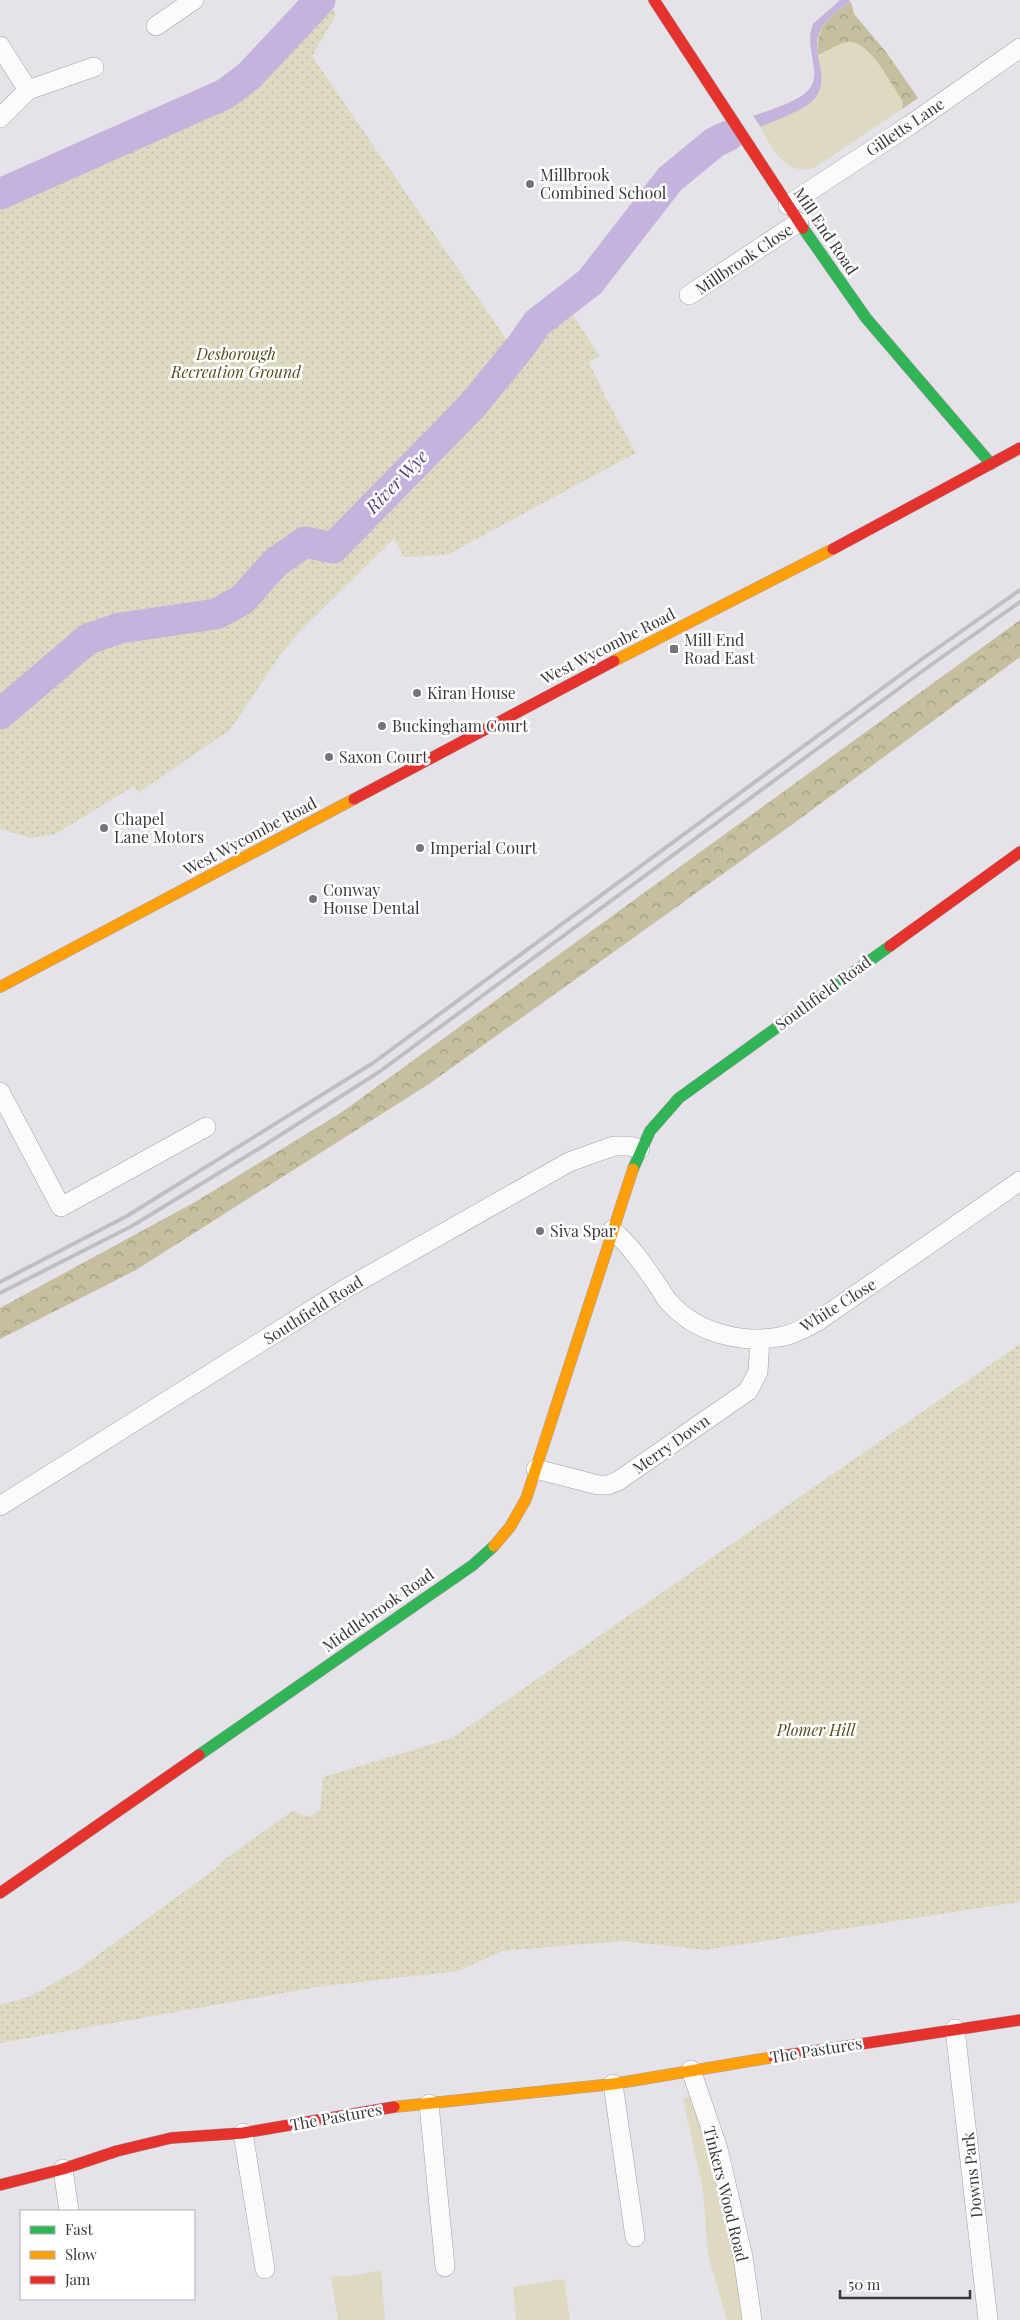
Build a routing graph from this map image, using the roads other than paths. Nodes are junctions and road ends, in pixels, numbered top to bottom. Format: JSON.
{"nodes":[{"id":1,"x":194,"y":0,"type":"edge"},
{"id":2,"x":654,"y":0,"type":"edge"},
{"id":3,"x":156,"y":26,"type":"dead end"},
{"id":4,"x":0,"y":46,"type":"edge"},
{"id":5,"x":1020,"y":48,"type":"edge"},
{"id":6,"x":94,"y":67,"type":"dead end"},
{"id":7,"x":28,"y":90,"type":"junction"},
{"id":8,"x":0,"y":118,"type":"edge"},
{"id":9,"x":788,"y":205,"type":"junction"},
{"id":10,"x":799,"y":222,"type":"junction"},
{"id":11,"x":689,"y":295,"type":"dead end"},
{"id":12,"x":1020,"y":448,"type":"edge"},
{"id":13,"x":991,"y":464,"type":"junction"},
{"id":14,"x":1020,"y":852,"type":"edge"},
{"id":15,"x":0,"y":987,"type":"edge"},
{"id":16,"x":0,"y":1092,"type":"edge"},
{"id":17,"x":206,"y":1127,"type":"dead end"},
{"id":18,"x":640,"y":1149,"type":"junction"},
{"id":19,"x":1020,"y":1181,"type":"edge"},
{"id":20,"x":612,"y":1230,"type":"junction"},
{"id":21,"x":760,"y":1339,"type":"junction"},
{"id":22,"x":536,"y":1469,"type":"junction"},
{"id":23,"x":0,"y":1506,"type":"edge"},
{"id":24,"x":0,"y":1893,"type":"edge"},
{"id":25,"x":1020,"y":2020,"type":"edge"},
{"id":26,"x":955,"y":2029,"type":"junction"},
{"id":27,"x":691,"y":2070,"type":"junction"},
{"id":28,"x":612,"y":2084,"type":"junction"},
{"id":29,"x":429,"y":2104,"type":"junction"},
{"id":30,"x":243,"y":2133,"type":"junction"},
{"id":31,"x":63,"y":2168,"type":"junction"},
{"id":32,"x":0,"y":2185,"type":"edge"},
{"id":33,"x":69,"y":2210,"type":"edge"},
{"id":34,"x":635,"y":2237,"type":"dead end"},
{"id":35,"x":445,"y":2267,"type":"dead end"},
{"id":36,"x":265,"y":2269,"type":"dead end"},
{"id":37,"x":752,"y":2320,"type":"edge"},
{"id":38,"x":988,"y":2320,"type":"edge"}],
"edges":[{"from":1,"to":3,"type":"street"},
{"from":2,"to":9,"type":"street","name":"Mill End Road"},
{"from":4,"to":7,"type":"street"},
{"from":5,"to":9,"type":"street","name":"Gilletts Lane"},
{"from":6,"to":7,"type":"street"},
{"from":7,"to":8,"type":"street"},
{"from":9,"to":10,"type":"street","name":"Mill End Road"},
{"from":10,"to":11,"type":"street","name":"Millbrook Close"},
{"from":10,"to":13,"type":"street","name":"Mill End Road"},
{"from":12,"to":13,"type":"street","name":"West Wycombe Road"},
{"from":13,"to":15,"type":"street","name":"West Wycombe Road"},
{"from":14,"to":18,"type":"street","name":"Southfield Road"},
{"from":16,"to":17,"type":"street"},
{"from":18,"to":20,"type":"street","name":"Southfield Road"},
{"from":18,"to":23,"type":"street","name":"Southfield Road"},
{"from":19,"to":21,"type":"street","name":"White Close"},
{"from":20,"to":21,"type":"street","name":"White Close"},
{"from":20,"to":22,"type":"street","name":"Middlebrook Road"},
{"from":21,"to":22,"type":"street","name":"Merry Down"},
{"from":22,"to":24,"type":"street","name":"Middlebrook Road"},
{"from":25,"to":26,"type":"street","name":"The Pastures"},
{"from":26,"to":27,"type":"street","name":"The Pastures"},
{"from":26,"to":38,"type":"street","name":"Downs Park"},
{"from":27,"to":28,"type":"street","name":"The Pastures"},
{"from":27,"to":37,"type":"street","name":"Tinkers Wood Road"},
{"from":28,"to":29,"type":"street","name":"The Pastures"},
{"from":28,"to":34,"type":"street"},
{"from":29,"to":30,"type":"street","name":"The Pastures"},
{"from":29,"to":35,"type":"street"},
{"from":30,"to":31,"type":"street","name":"The Pastures"},
{"from":30,"to":36,"type":"street"},
{"from":31,"to":32,"type":"street","name":"The Pastures"},
{"from":31,"to":33,"type":"street"}]}
